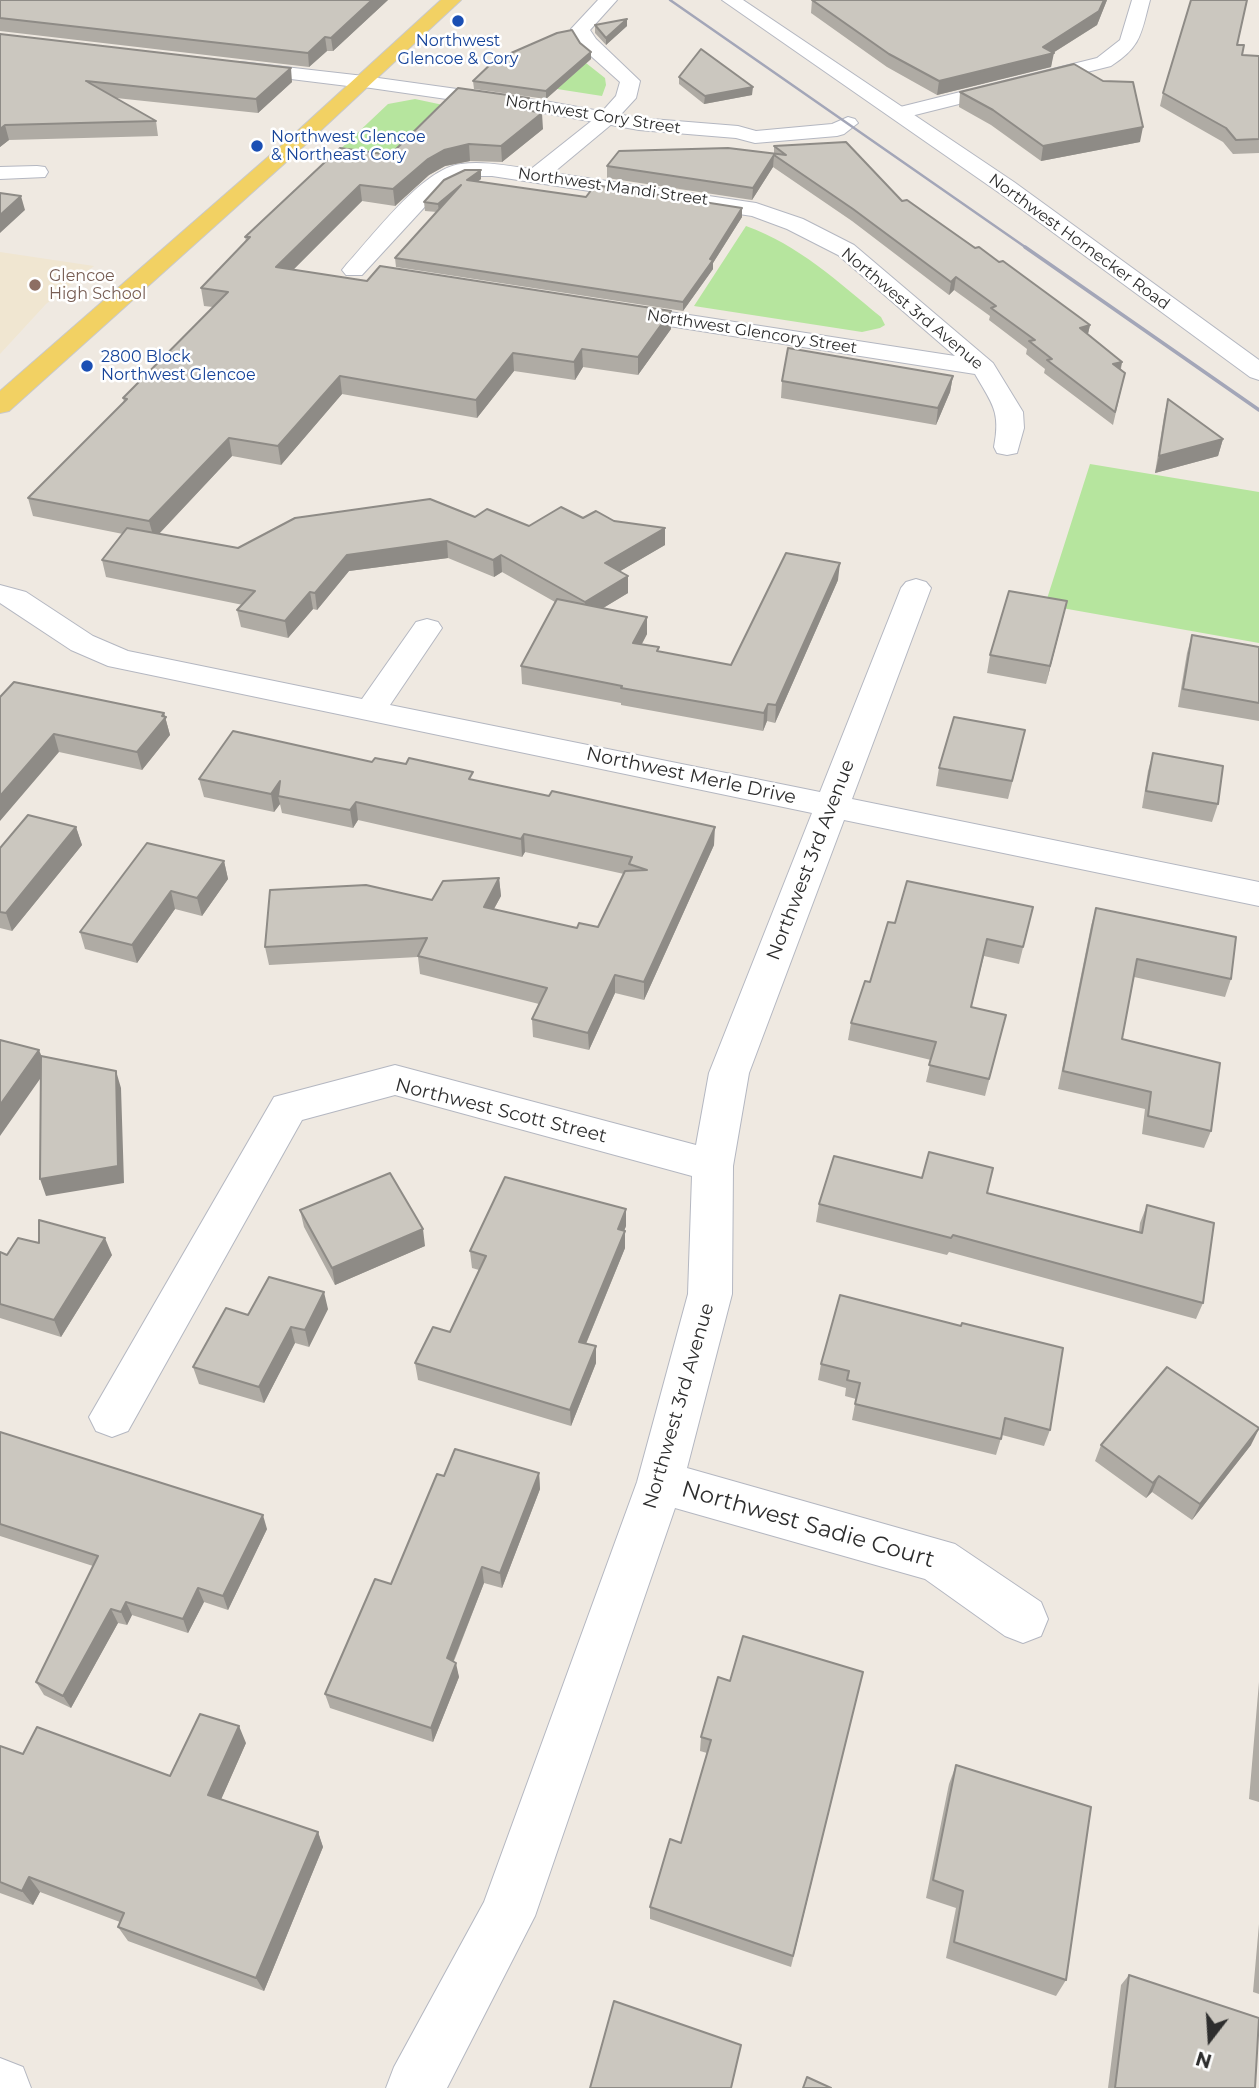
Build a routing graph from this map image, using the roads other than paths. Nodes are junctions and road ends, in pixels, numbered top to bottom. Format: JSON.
{"nodes":[{"id":1,"x":452,"y":0,"type":"edge"},
{"id":2,"x":608,"y":0,"type":"edge"},
{"id":3,"x":731,"y":0,"type":"edge"},
{"id":4,"x":1141,"y":0,"type":"edge"},
{"id":5,"x":220,"y":65,"type":"edge"},
{"id":6,"x":364,"y":82,"type":"junction"},
{"id":7,"x":899,"y":113,"type":"junction"},
{"id":8,"x":606,"y":119,"type":"junction"},
{"id":9,"x":37,"y":172,"type":"dead end"},
{"id":10,"x":0,"y":173,"type":"edge"},
{"id":11,"x":536,"y":176,"type":"junction"},
{"id":12,"x":764,"y":212,"type":"joint"},
{"id":13,"x":381,"y":274,"type":"edge"},
{"id":14,"x":599,"y":308,"type":"edge"},
{"id":15,"x":984,"y":368,"type":"junction"},
{"id":16,"x":1259,"y":372,"type":"edge"},
{"id":17,"x":0,"y":405,"type":"edge"},
{"id":18,"x":1007,"y":447,"type":"dead end"},
{"id":19,"x":916,"y":588,"type":"dead end"},
{"id":20,"x":0,"y":594,"type":"edge"},
{"id":21,"x":427,"y":628,"type":"dead end"},
{"id":22,"x":370,"y":709,"type":"junction"},
{"id":23,"x":833,"y":806,"type":"junction"},
{"id":24,"x":1259,"y":894,"type":"edge"},
{"id":25,"x":713,"y":1166,"type":"junction"},
{"id":26,"x":112,"y":1417,"type":"dead end"},
{"id":27,"x":660,"y":1482,"type":"junction"},
{"id":28,"x":1023,"y":1619,"type":"dead end"},
{"id":29,"x":415,"y":2088,"type":"edge"}],
"edges":[{"from":1,"to":6,"type":"main road"},
{"from":2,"to":8,"type":"street"},
{"from":3,"to":7,"type":"street","name":"Northwest Hornecker Road"},
{"from":4,"to":7,"type":"street","name":"Northwest Cory Street"},
{"from":5,"to":6,"type":"street","name":"Northwest Cory Street"},
{"from":6,"to":8,"type":"street","name":"Northwest Cory Street"},
{"from":6,"to":17,"type":"main road"},
{"from":7,"to":8,"type":"street","name":"Northwest Cory Street"},
{"from":7,"to":16,"type":"street","name":"Northwest Hornecker Road"},
{"from":8,"to":11,"type":"street"},
{"from":9,"to":10,"type":"street"},
{"from":11,"to":12,"type":"street","name":"Northwest Mandi Street"},
{"from":11,"to":13,"type":"street","name":"Northwest Mandi Street"},
{"from":12,"to":15,"type":"street","name":"Northwest 3rd Avenue"},
{"from":14,"to":15,"type":"street","name":"Northwest Glencory Street"},
{"from":15,"to":18,"type":"street","name":"Northwest 3rd Avenue"},
{"from":19,"to":23,"type":"street","name":"Northwest 3rd Avenue"},
{"from":20,"to":22,"type":"street","name":"Northwest Merle Drive"},
{"from":21,"to":22,"type":"street"},
{"from":22,"to":23,"type":"street","name":"Northwest Merle Drive"},
{"from":23,"to":24,"type":"street","name":"Northwest Merle Drive"},
{"from":23,"to":25,"type":"street","name":"Northwest 3rd Avenue"},
{"from":25,"to":26,"type":"street","name":"Northwest Scott Street"},
{"from":25,"to":27,"type":"street","name":"Northwest 3rd Avenue"},
{"from":27,"to":28,"type":"street","name":"Northwest Sadie Court"},
{"from":27,"to":29,"type":"street","name":"Northwest 3rd Avenue"}]}
